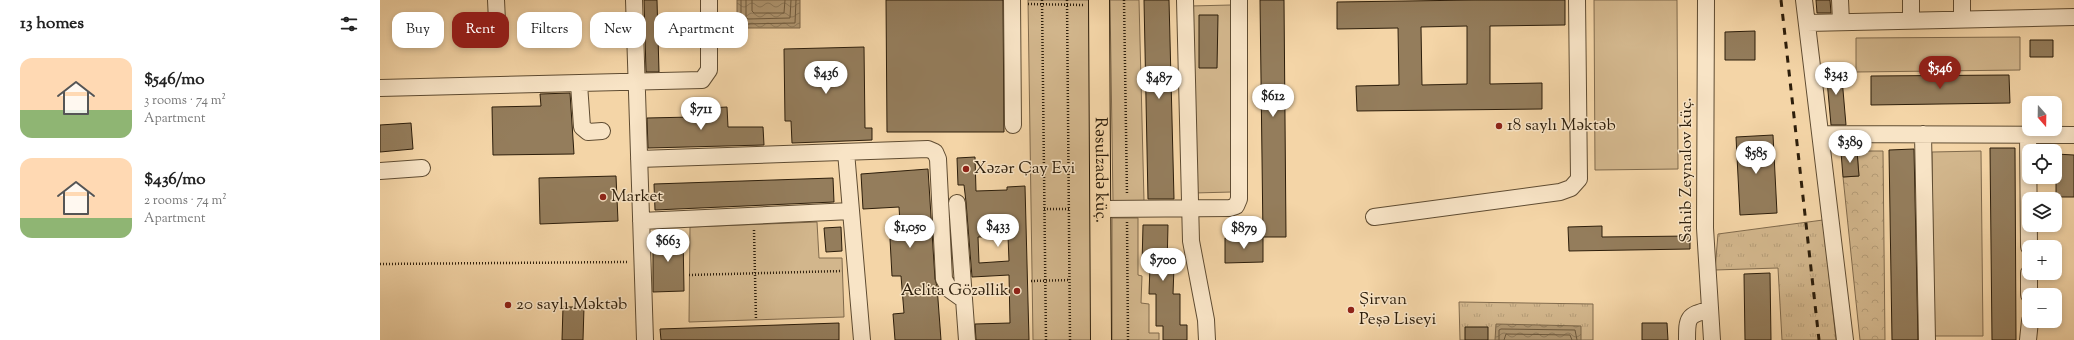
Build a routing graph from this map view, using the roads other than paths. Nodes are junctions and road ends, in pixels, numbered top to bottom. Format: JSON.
{"nodes":[{"id":1,"x":496,"y":0,"type":"edge"},
{"id":2,"x":634,"y":0,"type":"edge"},
{"id":3,"x":709,"y":0,"type":"edge"},
{"id":4,"x":1012,"y":0,"type":"edge"},
{"id":5,"x":1185,"y":0,"type":"edge"},
{"id":6,"x":1239,"y":0,"type":"edge"},
{"id":7,"x":1577,"y":0,"type":"edge"},
{"id":8,"x":1706,"y":0,"type":"edge"},
{"id":9,"x":1804,"y":0,"type":"edge"},
{"id":10,"x":1840,"y":0,"type":"edge"},
{"id":11,"x":1911,"y":0,"type":"edge"},
{"id":12,"x":1962,"y":0,"type":"edge"},
{"id":13,"x":1094,"y":2,"type":"edge"},
{"id":14,"x":497,"y":12,"type":"edge"},
{"id":15,"x":2074,"y":17,"type":"edge"},
{"id":16,"x":1962,"y":19,"type":"junction"},
{"id":17,"x":1911,"y":20,"type":"junction"},
{"id":18,"x":1807,"y":22,"type":"junction"},
{"id":19,"x":1841,"y":22,"type":"junction"},
{"id":20,"x":637,"y":82,"type":"junction"},
{"id":21,"x":579,"y":84,"type":"junction"},
{"id":22,"x":380,"y":88,"type":"edge"},
{"id":23,"x":1013,"y":125,"type":"dead end"},
{"id":24,"x":602,"y":131,"type":"dead end"},
{"id":25,"x":1821,"y":134,"type":"junction"},
{"id":26,"x":1923,"y":134,"type":"junction"},
{"id":27,"x":2022,"y":134,"type":"edge"},
{"id":28,"x":2062,"y":134,"type":"edge"},
{"id":29,"x":2074,"y":134,"type":"edge"},
{"id":30,"x":2028,"y":136,"type":"edge"},
{"id":31,"x":846,"y":152,"type":"junction"},
{"id":32,"x":639,"y":159,"type":"junction"},
{"id":33,"x":422,"y":168,"type":"dead end"},
{"id":34,"x":380,"y":171,"type":"edge"},
{"id":35,"x":957,"y":202,"type":"dead end"},
{"id":36,"x":1190,"y":208,"type":"junction"},
{"id":37,"x":1101,"y":209,"type":"junction"},
{"id":38,"x":851,"y":210,"type":"junction"},
{"id":39,"x":1374,"y":217,"type":"dead end"},
{"id":40,"x":642,"y":221,"type":"junction"},
{"id":41,"x":2029,"y":240,"type":"edge"},
{"id":42,"x":964,"y":300,"type":"junction"},
{"id":43,"x":1709,"y":310,"type":"junction"},
{"id":44,"x":2029,"y":328,"type":"edge"},
{"id":45,"x":645,"y":340,"type":"edge"},
{"id":46,"x":862,"y":340,"type":"edge"},
{"id":47,"x":968,"y":340,"type":"edge"},
{"id":48,"x":1101,"y":340,"type":"edge"},
{"id":49,"x":1207,"y":340,"type":"edge"},
{"id":50,"x":1687,"y":340,"type":"edge"},
{"id":51,"x":1712,"y":340,"type":"edge"},
{"id":52,"x":1845,"y":340,"type":"edge"},
{"id":53,"x":1928,"y":340,"type":"edge"},
{"id":54,"x":2028,"y":340,"type":"edge"}],
"edges":[{"from":1,"to":14,"type":"street"},
{"from":2,"to":20,"type":"street"},
{"from":3,"to":20,"type":"street"},
{"from":4,"to":23,"type":"street"},
{"from":5,"to":36,"type":"street"},
{"from":6,"to":36,"type":"street"},
{"from":7,"to":39,"type":"street"},
{"from":8,"to":43,"type":"street","name":"Sahib Zeynalov küç."},
{"from":9,"to":18,"type":"street"},
{"from":10,"to":19,"type":"street"},
{"from":11,"to":17,"type":"street"},
{"from":12,"to":16,"type":"street"},
{"from":13,"to":37,"type":"main road","name":"Rəsulzadə küç."},
{"from":15,"to":16,"type":"street"},
{"from":16,"to":17,"type":"street"},
{"from":17,"to":19,"type":"street"},
{"from":18,"to":19,"type":"street"},
{"from":18,"to":25,"type":"street"},
{"from":20,"to":21,"type":"street"},
{"from":20,"to":32,"type":"street"},
{"from":21,"to":22,"type":"street"},
{"from":21,"to":24,"type":"street"},
{"from":25,"to":26,"type":"street"},
{"from":25,"to":52,"type":"street"},
{"from":26,"to":27,"type":"street"},
{"from":26,"to":53,"type":"street"},
{"from":28,"to":29,"type":"street"},
{"from":30,"to":41,"type":"street"},
{"from":31,"to":32,"type":"street"},
{"from":31,"to":38,"type":"street"},
{"from":31,"to":42,"type":"street"},
{"from":32,"to":40,"type":"street"},
{"from":33,"to":34,"type":"street"},
{"from":35,"to":42,"type":"street"},
{"from":36,"to":37,"type":"street"},
{"from":36,"to":49,"type":"street"},
{"from":37,"to":48,"type":"main road","name":"Rəsulzadə küç."},
{"from":38,"to":40,"type":"street"},
{"from":38,"to":46,"type":"street"},
{"from":40,"to":45,"type":"street"},
{"from":42,"to":47,"type":"street"},
{"from":43,"to":50,"type":"street"},
{"from":43,"to":51,"type":"street","name":"Sahib Zeynalov küç."},
{"from":44,"to":54,"type":"street"}]}
